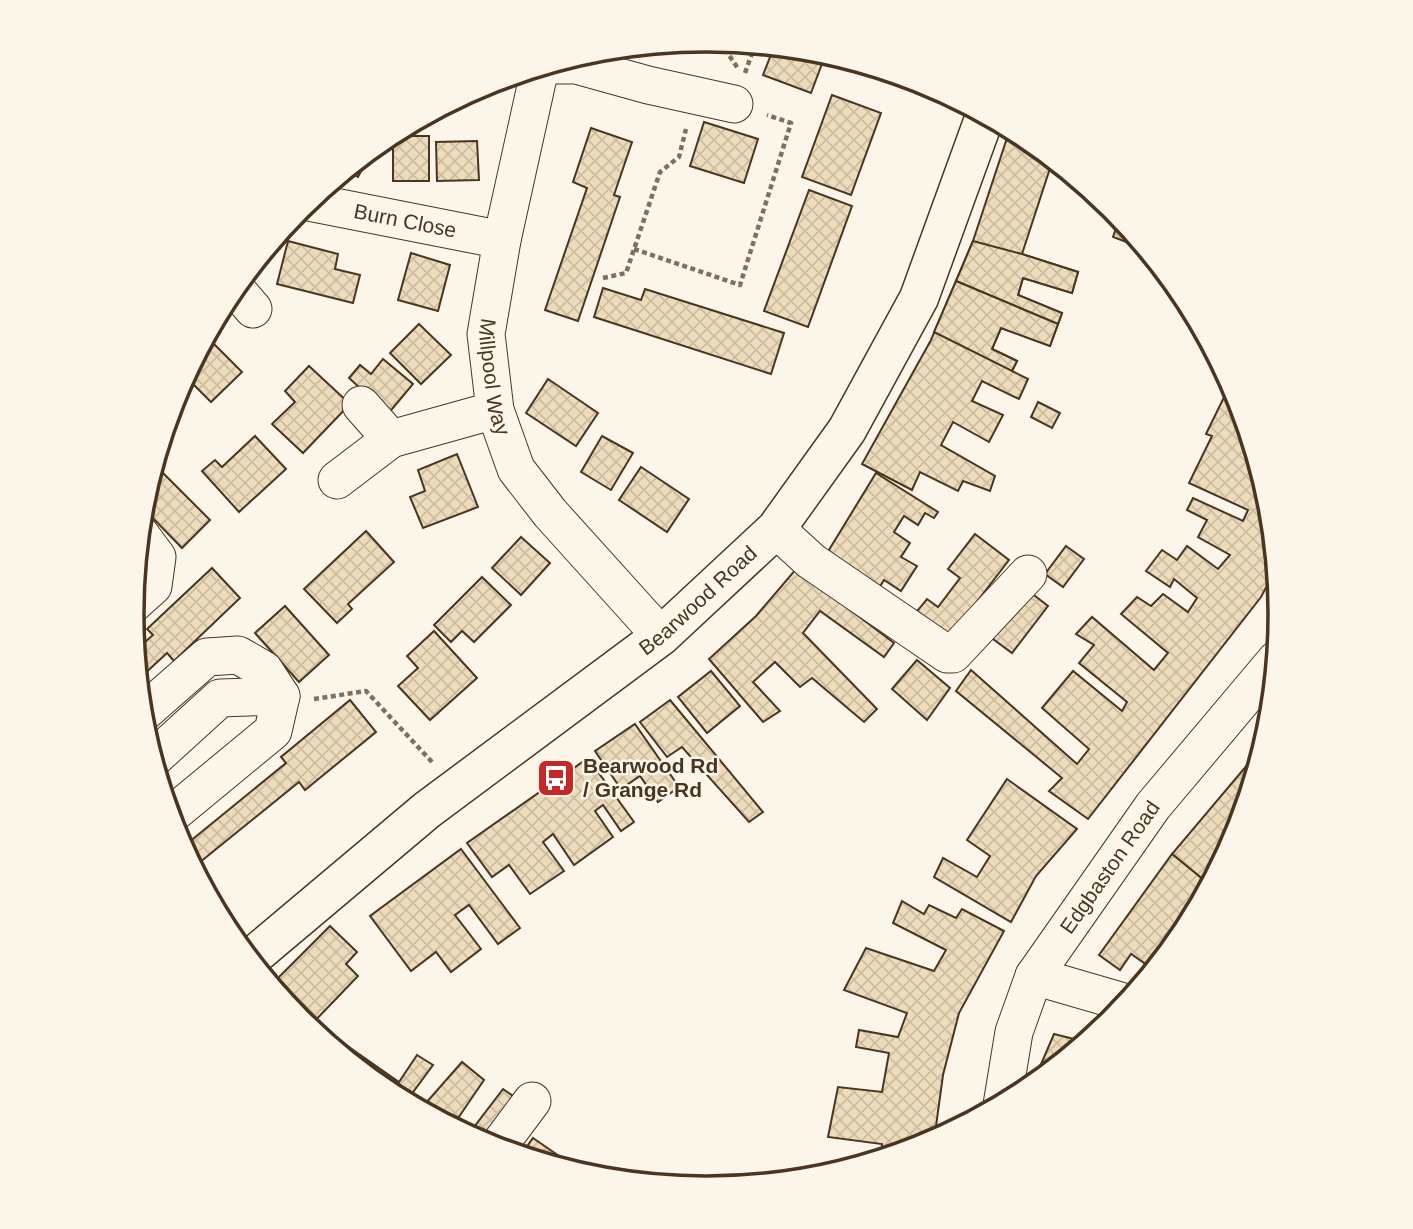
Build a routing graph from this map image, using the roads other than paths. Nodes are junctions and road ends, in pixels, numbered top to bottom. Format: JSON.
{"nodes":[{"id":1,"x":582,"y":67,"type":"edge"},
{"id":2,"x":538,"y":79,"type":"edge"},
{"id":3,"x":738,"y":91,"type":"road end"},
{"id":4,"x":982,"y":125,"type":"edge"},
{"id":5,"x":322,"y":205,"type":"edge"},
{"id":6,"x":502,"y":240,"type":"junction"},
{"id":7,"x":361,"y":405,"type":"dead end"},
{"id":8,"x":495,"y":410,"type":"junction"},
{"id":9,"x":391,"y":439,"type":"junction"},
{"id":10,"x":337,"y":480,"type":"dead end"},
{"id":11,"x":776,"y":529,"type":"junction"},
{"id":12,"x":149,"y":546,"type":"edge"},
{"id":13,"x":1028,"y":574,"type":"dead end"},
{"id":14,"x":145,"y":593,"type":"edge"},
{"id":15,"x":661,"y":636,"type":"junction"},
{"id":16,"x":1265,"y":673,"type":"edge"},
{"id":17,"x":280,"y":700,"type":"junction"},
{"id":18,"x":152,"y":705,"type":"edge"},
{"id":19,"x":162,"y":751,"type":"edge"},
{"id":20,"x":179,"y":809,"type":"edge"},
{"id":21,"x":258,"y":953,"type":"edge"},
{"id":22,"x":1034,"y":976,"type":"junction"},
{"id":23,"x":1115,"y":1000,"type":"edge"},
{"id":24,"x":1004,"y":1091,"type":"edge"},
{"id":25,"x":532,"y":1101,"type":"dead end"},
{"id":26,"x":504,"y":1139,"type":"edge"}],
"edges":[{"from":1,"to":3,"type":"street"},
{"from":2,"to":6,"type":"street","name":"Millpool Way"},
{"from":4,"to":11,"type":"main road","name":"Bearwood Road"},
{"from":5,"to":6,"type":"street","name":"Burn Close"},
{"from":6,"to":8,"type":"street","name":"Millpool Way"},
{"from":7,"to":9,"type":"street"},
{"from":8,"to":9,"type":"street"},
{"from":8,"to":15,"type":"street","name":"Millpool Way"},
{"from":9,"to":10,"type":"street"},
{"from":11,"to":13,"type":"street"},
{"from":11,"to":15,"type":"main road","name":"Bearwood Road"},
{"from":12,"to":14,"type":"street"},
{"from":15,"to":21,"type":"main road","name":"Bearwood Road"},
{"from":16,"to":22,"type":"street","name":"Edgbaston Road"},
{"from":17,"to":18,"type":"street"},
{"from":17,"to":19,"type":"street"},
{"from":17,"to":20,"type":"street"},
{"from":22,"to":23,"type":"street"},
{"from":22,"to":24,"type":"street","name":"Edgbaston Road"},
{"from":25,"to":26,"type":"street"}]}
